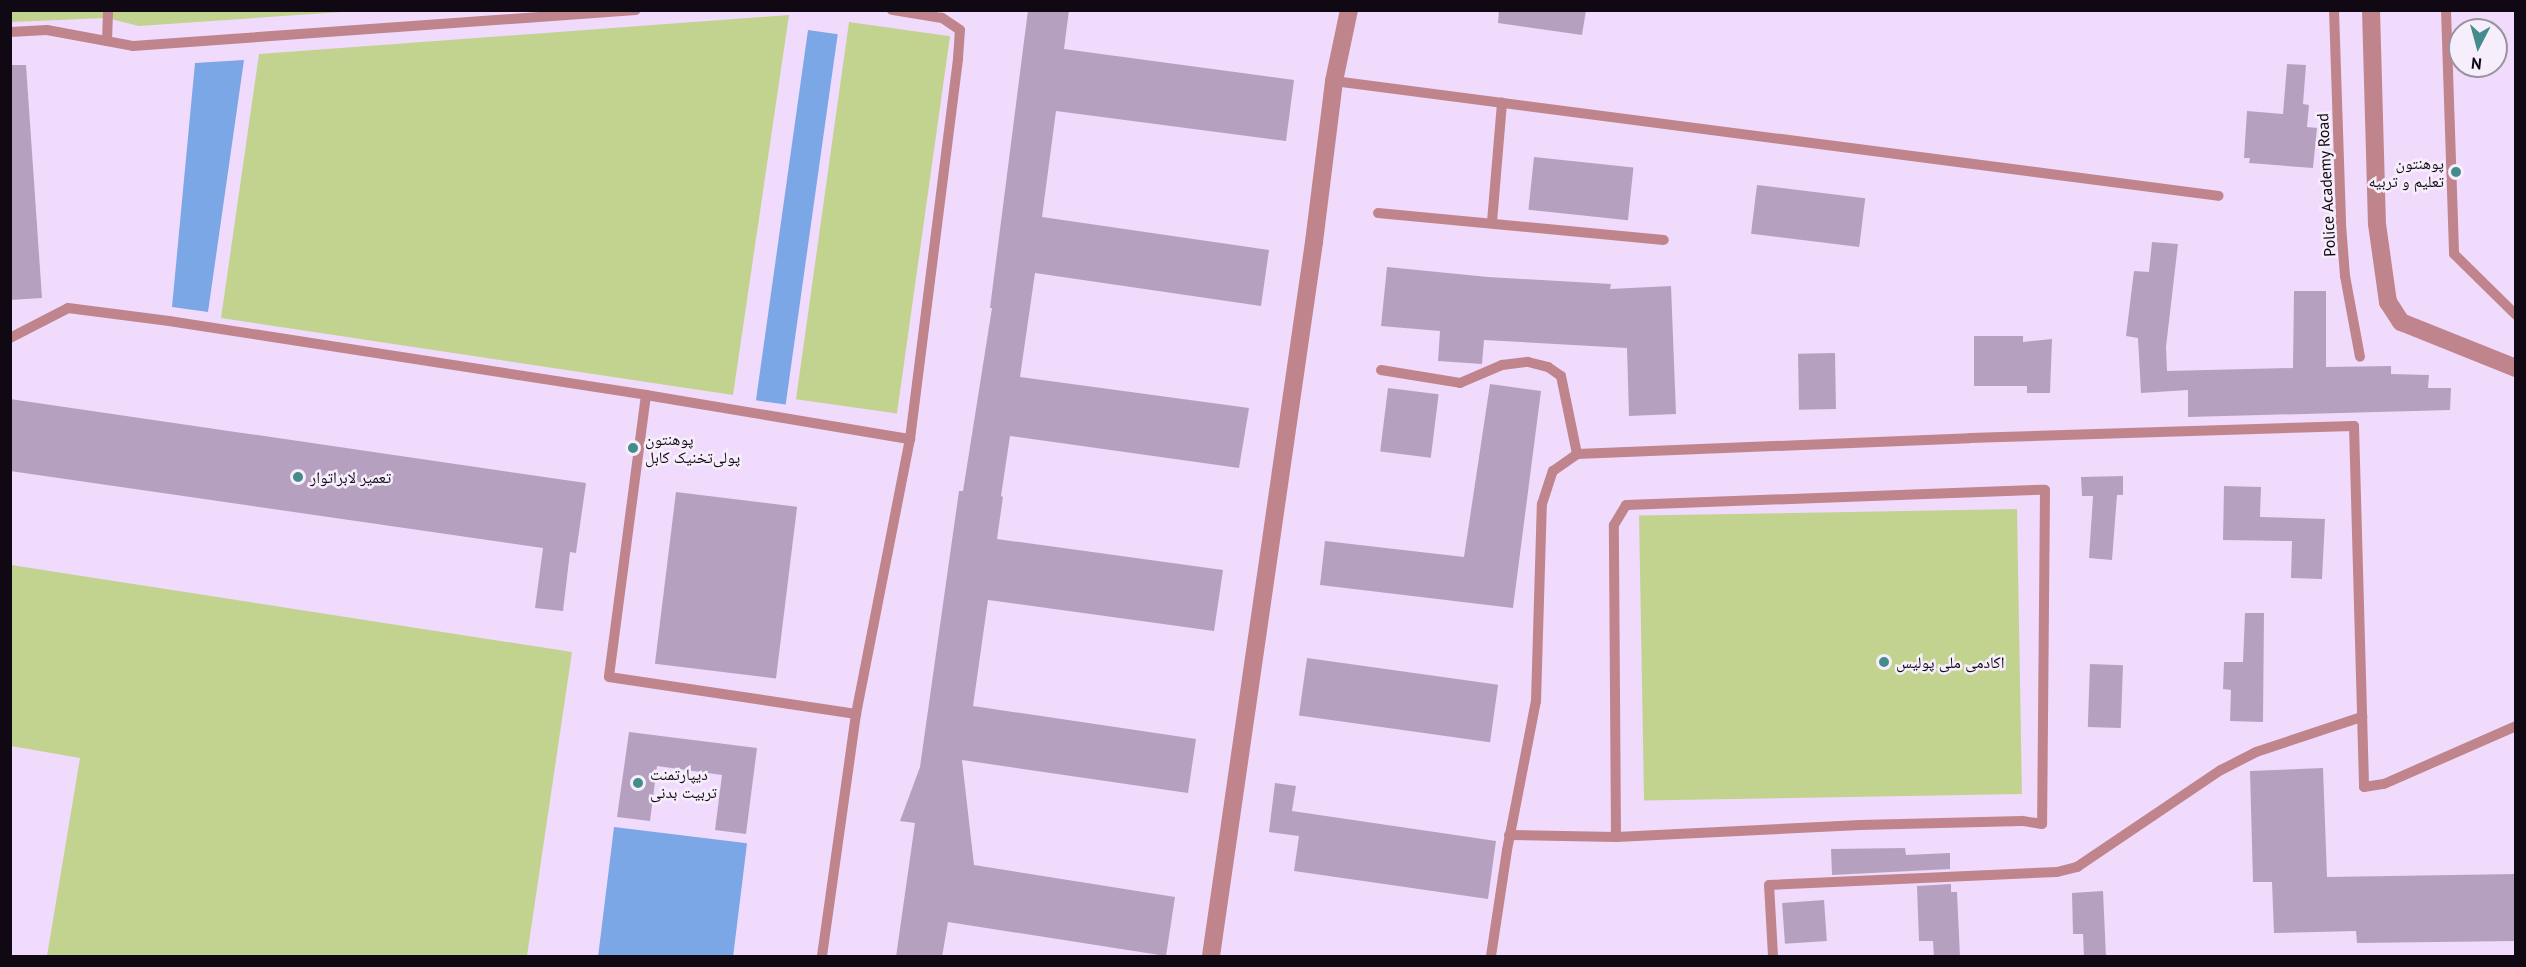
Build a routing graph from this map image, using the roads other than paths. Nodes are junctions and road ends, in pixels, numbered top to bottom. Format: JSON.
{"nodes":[{"id":1,"x":108,"y":10,"type":"edge"},
{"id":2,"x":636,"y":10,"type":"edge"},
{"id":3,"x":892,"y":10,"type":"edge"},
{"id":4,"x":1349,"y":10,"type":"edge"},
{"id":5,"x":2334,"y":10,"type":"edge"},
{"id":6,"x":2371,"y":10,"type":"edge"},
{"id":7,"x":2445,"y":10,"type":"edge"},
{"id":8,"x":10,"y":32,"type":"edge"},
{"id":9,"x":107,"y":41,"type":"junction"},
{"id":10,"x":1334,"y":81,"type":"junction"},
{"id":11,"x":1502,"y":102,"type":"junction"},
{"id":12,"x":2219,"y":196,"type":"dead end"},
{"id":13,"x":1378,"y":213,"type":"dead end"},
{"id":14,"x":1492,"y":222,"type":"junction"},
{"id":15,"x":1664,"y":240,"type":"dead end"},
{"id":16,"x":2516,"y":315,"type":"edge"},
{"id":17,"x":10,"y":338,"type":"edge"},
{"id":18,"x":2360,"y":357,"type":"dead end"},
{"id":19,"x":2516,"y":369,"type":"edge"},
{"id":20,"x":1381,"y":370,"type":"dead end"},
{"id":21,"x":646,"y":395,"type":"junction"},
{"id":22,"x":910,"y":439,"type":"junction"},
{"id":23,"x":1577,"y":454,"type":"junction"},
{"id":24,"x":856,"y":714,"type":"junction"},
{"id":25,"x":2362,"y":717,"type":"junction"},
{"id":26,"x":2516,"y":726,"type":"edge"},
{"id":27,"x":1509,"y":835,"type":"junction"},
{"id":28,"x":1616,"y":837,"type":"junction"},
{"id":29,"x":822,"y":957,"type":"edge"},
{"id":30,"x":1211,"y":957,"type":"edge"},
{"id":31,"x":1491,"y":957,"type":"edge"},
{"id":32,"x":1773,"y":957,"type":"edge"}],
"edges":[{"from":1,"to":9,"type":"lane"},
{"from":2,"to":9,"type":"lane"},
{"from":3,"to":22,"type":"lane"},
{"from":4,"to":10,"type":"street"},
{"from":5,"to":18,"type":"lane","name":"Police Academy Road"},
{"from":6,"to":19,"type":"street"},
{"from":7,"to":16,"type":"lane"},
{"from":8,"to":9,"type":"lane"},
{"from":10,"to":11,"type":"lane"},
{"from":10,"to":30,"type":"street"},
{"from":11,"to":12,"type":"lane"},
{"from":11,"to":14,"type":"lane"},
{"from":13,"to":14,"type":"lane"},
{"from":14,"to":15,"type":"lane"},
{"from":17,"to":21,"type":"lane"},
{"from":20,"to":23,"type":"lane"},
{"from":21,"to":22,"type":"lane"},
{"from":21,"to":24,"type":"lane"},
{"from":22,"to":24,"type":"lane"},
{"from":23,"to":25,"type":"lane"},
{"from":23,"to":27,"type":"lane"},
{"from":24,"to":29,"type":"lane"},
{"from":25,"to":26,"type":"lane"},
{"from":25,"to":32,"type":"lane"},
{"from":27,"to":28,"type":"lane"},
{"from":27,"to":31,"type":"lane"},
{"from":28,"to":28,"type":"lane"}]}
